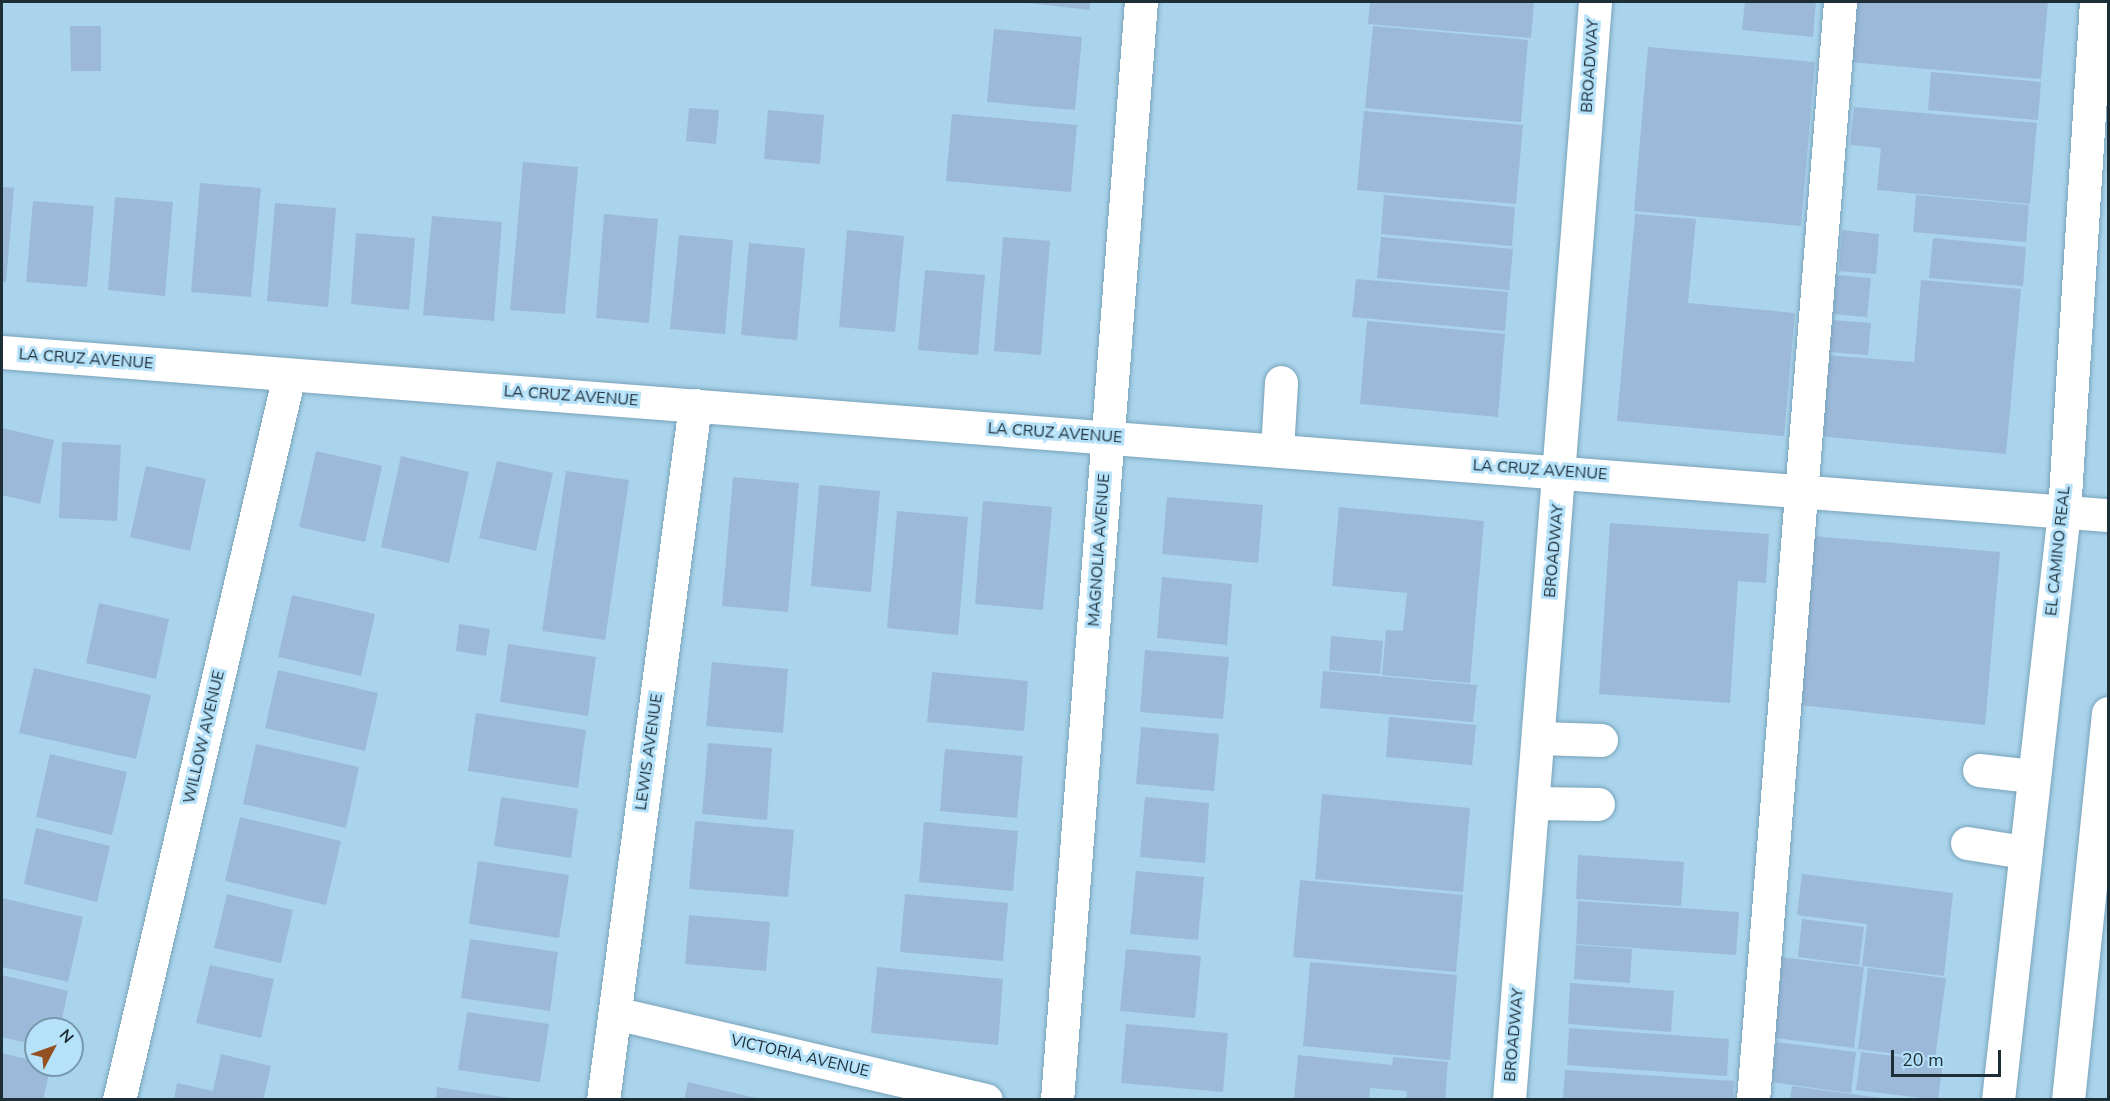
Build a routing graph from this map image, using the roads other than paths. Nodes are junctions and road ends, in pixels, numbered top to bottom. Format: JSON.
{"nodes":[{"id":1,"x":1141,"y":2,"type":"edge"},
{"id":2,"x":1595,"y":2,"type":"edge"},
{"id":3,"x":1840,"y":2,"type":"edge"},
{"id":4,"x":2096,"y":2,"type":"edge"},
{"id":5,"x":2,"y":352,"type":"edge"},
{"id":6,"x":289,"y":375,"type":"junction"},
{"id":7,"x":1281,"y":382,"type":"dead end"},
{"id":8,"x":695,"y":405,"type":"junction"},
{"id":9,"x":1107,"y":437,"type":"junction"},
{"id":10,"x":1277,"y":450,"type":"junction"},
{"id":11,"x":1560,"y":472,"type":"junction"},
{"id":12,"x":1801,"y":491,"type":"junction"},
{"id":13,"x":2064,"y":512,"type":"junction"},
{"id":14,"x":2109,"y":515,"type":"edge"},
{"id":15,"x":2109,"y":712,"type":"edge"},
{"id":16,"x":1539,"y":738,"type":"junction"},
{"id":17,"x":1600,"y":740,"type":"dead end"},
{"id":18,"x":1979,"y":770,"type":"dead end"},
{"id":19,"x":2032,"y":776,"type":"junction"},
{"id":20,"x":1534,"y":803,"type":"junction"},
{"id":21,"x":1598,"y":804,"type":"dead end"},
{"id":22,"x":1967,"y":843,"type":"dead end"},
{"id":23,"x":2023,"y":852,"type":"junction"},
{"id":24,"x":615,"y":1013,"type":"junction"},
{"id":25,"x":119,"y":1100,"type":"edge"},
{"id":26,"x":603,"y":1100,"type":"edge"},
{"id":27,"x":986,"y":1100,"type":"edge"},
{"id":28,"x":1057,"y":1100,"type":"edge"},
{"id":29,"x":1509,"y":1100,"type":"edge"},
{"id":30,"x":1753,"y":1100,"type":"edge"},
{"id":31,"x":1998,"y":1100,"type":"edge"},
{"id":32,"x":2068,"y":1100,"type":"edge"}],
"edges":[{"from":1,"to":9,"type":"street","name":"MAGNOLIA AVENUE"},
{"from":2,"to":11,"type":"street","name":"BROADWAY"},
{"from":3,"to":12,"type":"street"},
{"from":4,"to":13,"type":"street","name":"EL CAMINO REAL"},
{"from":5,"to":6,"type":"street","name":"LA CRUZ AVENUE"},
{"from":6,"to":8,"type":"street","name":"LA CRUZ AVENUE"},
{"from":6,"to":25,"type":"street","name":"WILLOW AVENUE"},
{"from":7,"to":10,"type":"street"},
{"from":8,"to":9,"type":"street","name":"LA CRUZ AVENUE"},
{"from":8,"to":24,"type":"street","name":"LEWIS AVENUE"},
{"from":9,"to":10,"type":"street","name":"LA CRUZ AVENUE"},
{"from":9,"to":28,"type":"street","name":"MAGNOLIA AVENUE"},
{"from":10,"to":11,"type":"street","name":"LA CRUZ AVENUE"},
{"from":11,"to":12,"type":"street","name":"LA CRUZ AVENUE"},
{"from":11,"to":16,"type":"street","name":"BROADWAY"},
{"from":12,"to":13,"type":"street","name":"LA CRUZ AVENUE"},
{"from":12,"to":30,"type":"street"},
{"from":13,"to":14,"type":"street","name":"LA CRUZ AVENUE"},
{"from":13,"to":19,"type":"street","name":"EL CAMINO REAL"},
{"from":15,"to":32,"type":"street"},
{"from":16,"to":17,"type":"street"},
{"from":16,"to":20,"type":"street","name":"BROADWAY"},
{"from":18,"to":19,"type":"street"},
{"from":19,"to":23,"type":"street","name":"EL CAMINO REAL"},
{"from":20,"to":21,"type":"street"},
{"from":20,"to":29,"type":"street","name":"BROADWAY"},
{"from":22,"to":23,"type":"street"},
{"from":23,"to":31,"type":"street","name":"EL CAMINO REAL"},
{"from":24,"to":26,"type":"street","name":"LEWIS AVENUE"},
{"from":24,"to":27,"type":"street","name":"VICTORIA AVENUE"}]}
